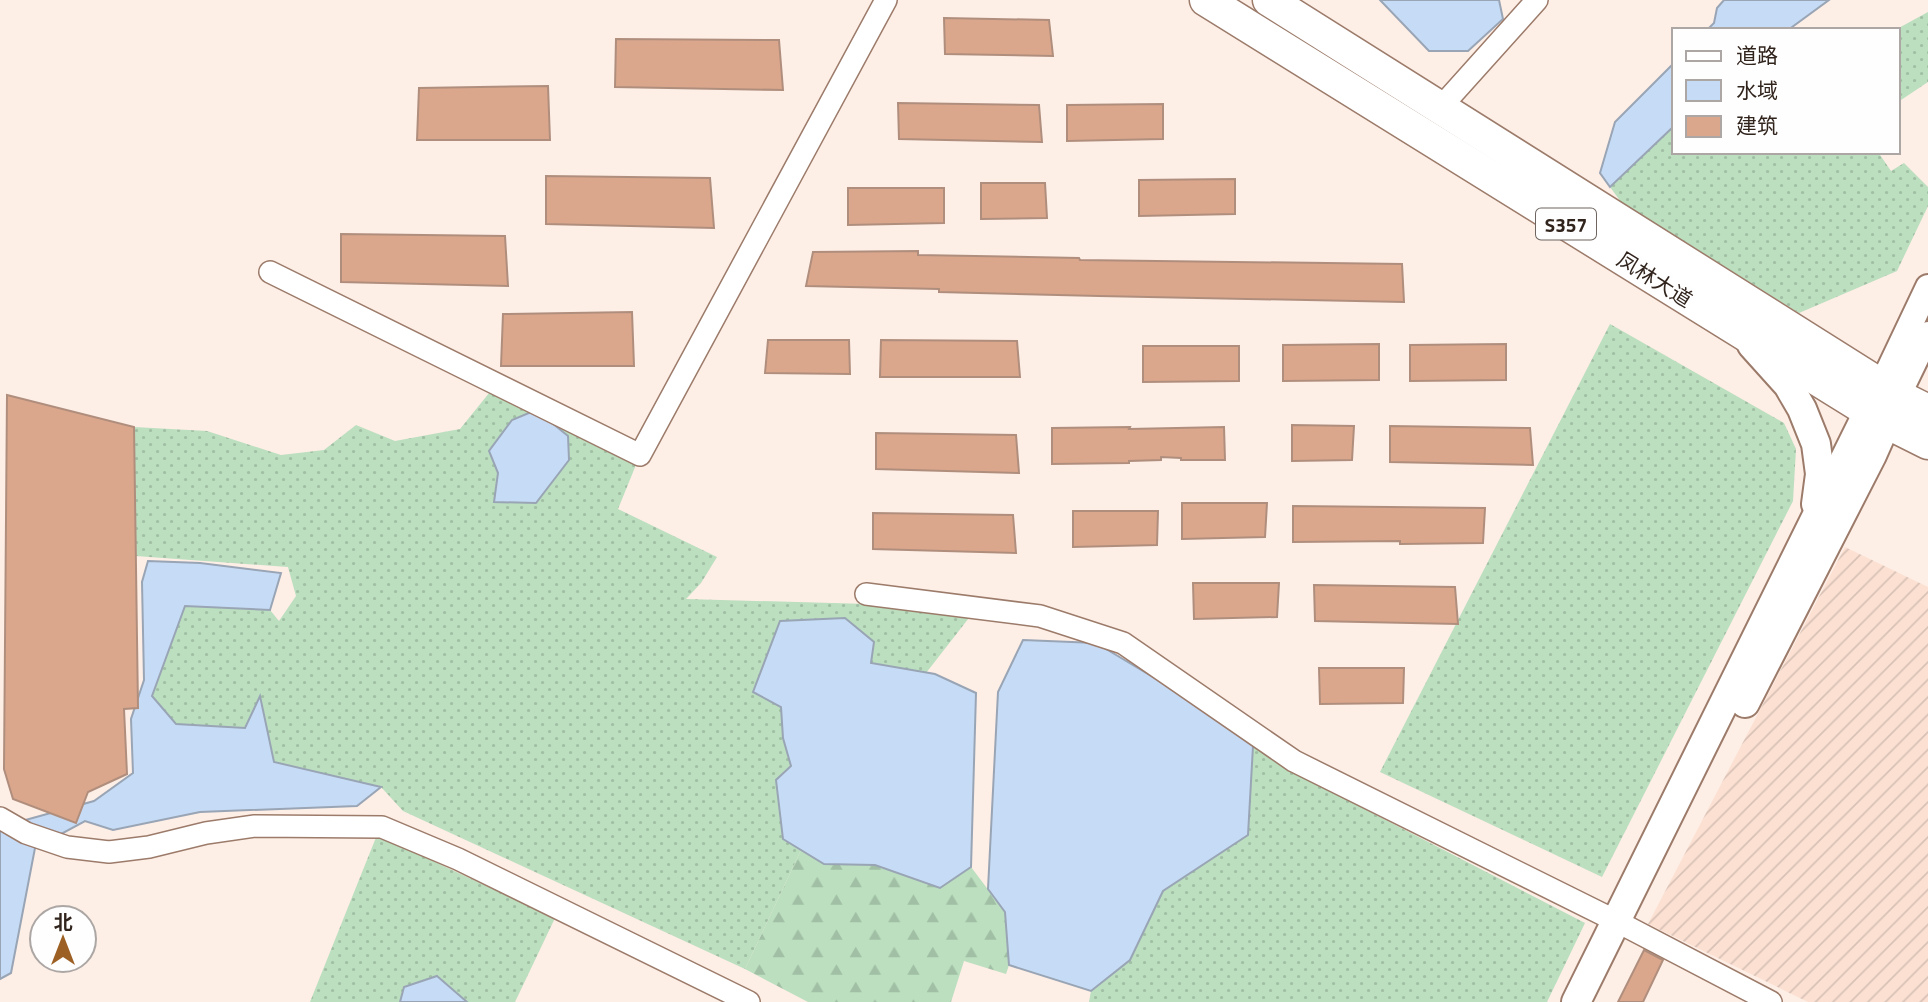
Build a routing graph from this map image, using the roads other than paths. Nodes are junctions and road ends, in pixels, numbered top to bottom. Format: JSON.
{"nodes":[{"id":1,"x":886,"y":0,"type":"edge"},
{"id":2,"x":1206,"y":0,"type":"edge"},
{"id":3,"x":1269,"y":0,"type":"edge"},
{"id":4,"x":1537,"y":0,"type":"edge"},
{"id":5,"x":1440,"y":108,"type":"junction"},
{"id":6,"x":270,"y":272,"type":"dead end"},
{"id":7,"x":1928,"y":287,"type":"edge"},
{"id":8,"x":1741,"y":332,"type":"junction"},
{"id":9,"x":1928,"y":334,"type":"edge"},
{"id":10,"x":1883,"y":404,"type":"junction"},
{"id":11,"x":1928,"y":411,"type":"edge"},
{"id":12,"x":1928,"y":443,"type":"edge"},
{"id":13,"x":1813,"y":523,"type":"junction"},
{"id":14,"x":866,"y":594,"type":"dead end"},
{"id":15,"x":0,"y":817,"type":"edge"},
{"id":16,"x":1623,"y":925,"type":"junction"},
{"id":17,"x":750,"y":1002,"type":"edge"},
{"id":18,"x":1576,"y":1002,"type":"edge"},
{"id":19,"x":1594,"y":1002,"type":"edge"},
{"id":20,"x":1771,"y":1002,"type":"edge"}],
"edges":[{"from":1,"to":6,"type":"street"},
{"from":2,"to":8,"type":"main road","name":"凤林大道","number":"S357"},
{"from":3,"to":5,"type":"main road","name":"凤林大道","number":"S357"},
{"from":4,"to":5,"type":"street"},
{"from":5,"to":10,"type":"main road","name":"凤林大道","number":"S357"},
{"from":7,"to":10,"type":"street"},
{"from":8,"to":10,"type":"main road","name":"凤林大道","number":"S357"},
{"from":8,"to":13,"type":"main road"},
{"from":9,"to":10,"type":"street"},
{"from":10,"to":11,"type":"main road","name":"凤林大道","number":"S357"},
{"from":10,"to":12,"type":"main road","name":"凤林大道","number":"S357"},
{"from":10,"to":13,"type":"main road"},
{"from":10,"to":16,"type":"main road"},
{"from":13,"to":16,"type":"main road"},
{"from":14,"to":16,"type":"street"},
{"from":15,"to":17,"type":"street"},
{"from":16,"to":18,"type":"main road"},
{"from":16,"to":19,"type":"main road"},
{"from":16,"to":20,"type":"street"}]}
